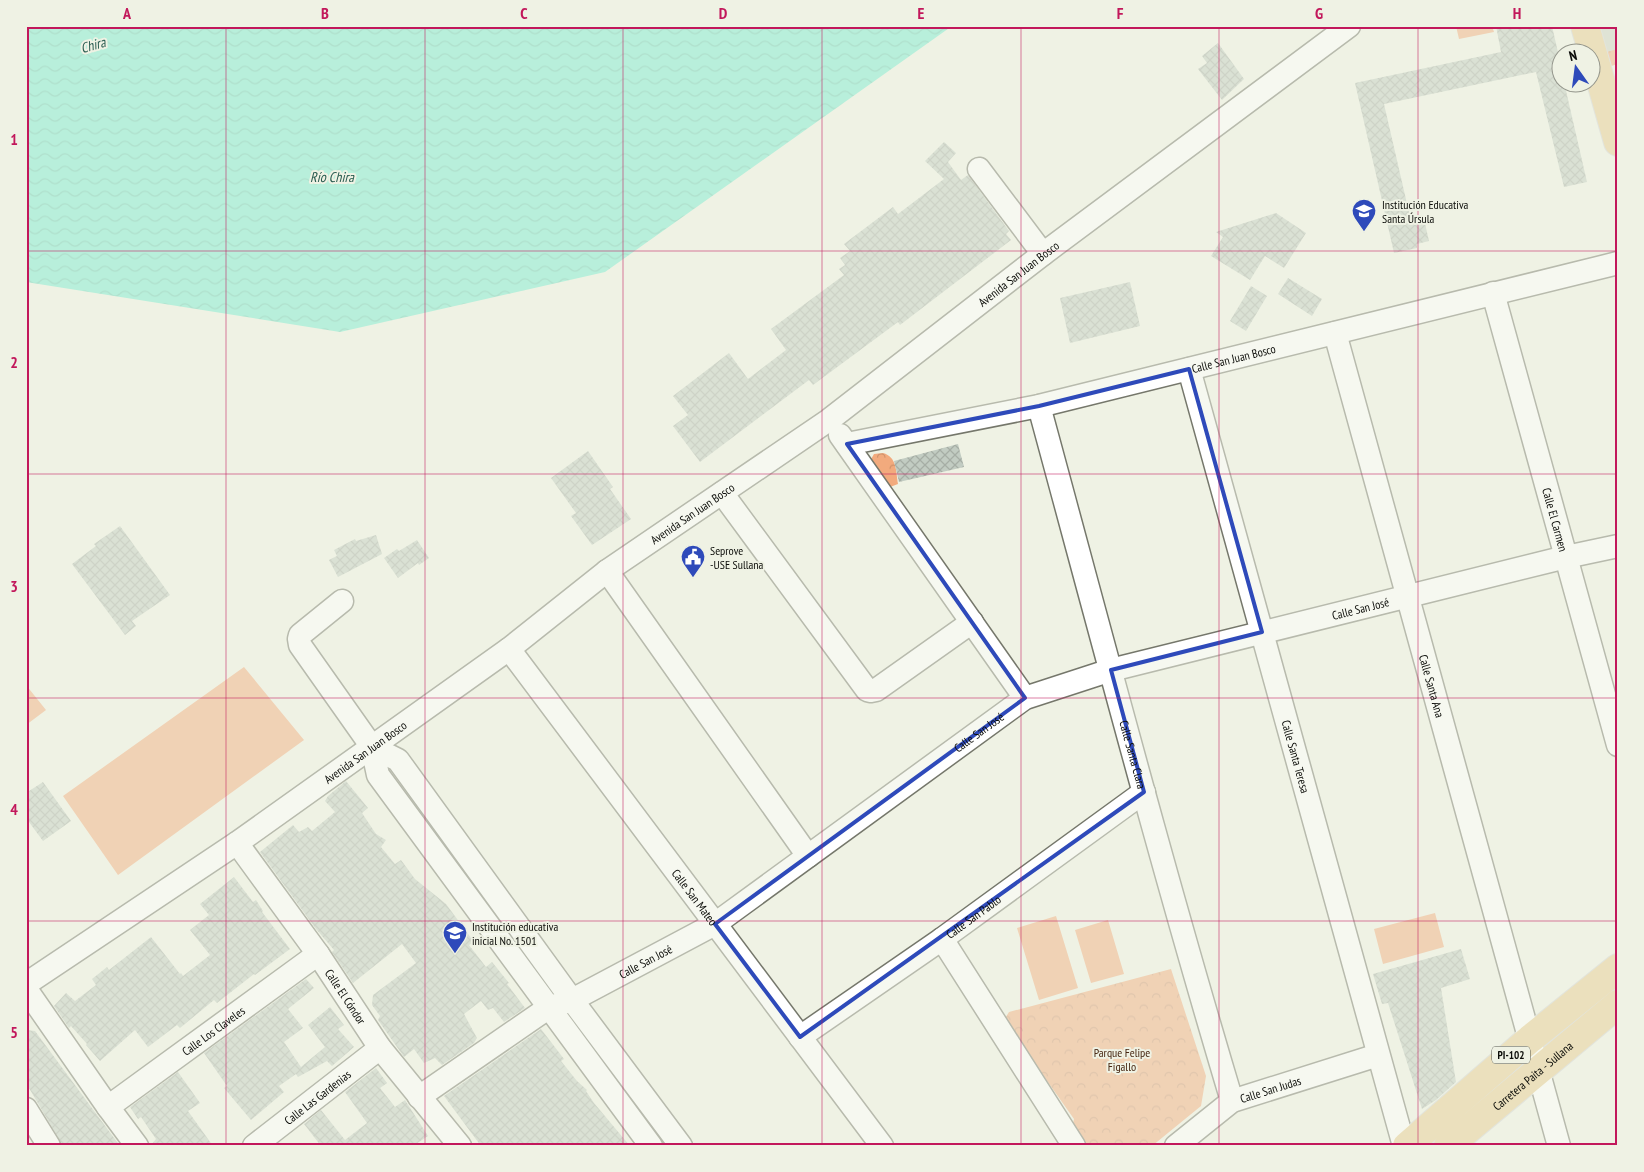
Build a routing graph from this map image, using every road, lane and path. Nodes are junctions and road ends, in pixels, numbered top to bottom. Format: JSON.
{"nodes":[{"id":1,"x":1349,"y":26,"type":"edge"},
{"id":2,"x":1585,"y":26,"type":"edge"},
{"id":3,"x":1618,"y":142,"type":"edge"},
{"id":4,"x":979,"y":170,"type":"dead end"},
{"id":5,"x":1043,"y":254,"type":"junction"},
{"id":6,"x":1618,"y":263,"type":"edge"},
{"id":7,"x":1493,"y":293,"type":"junction"},
{"id":8,"x":1335,"y":333,"type":"junction"},
{"id":9,"x":1189,"y":369,"type":"junction"},
{"id":10,"x":1039,"y":406,"type":"junction"},
{"id":11,"x":829,"y":420,"type":"junction"},
{"id":12,"x":847,"y":444,"type":"junction"},
{"id":13,"x":722,"y":493,"type":"junction"},
{"id":14,"x":1618,"y":546,"type":"edge"},
{"id":15,"x":1566,"y":557,"type":"junction"},
{"id":16,"x":607,"y":571,"type":"junction"},
{"id":17,"x":1407,"y":596,"type":"junction"},
{"id":18,"x":342,"y":601,"type":"dead end"},
{"id":19,"x":972,"y":622,"type":"junction"},
{"id":20,"x":1262,"y":632,"type":"junction"},
{"id":21,"x":509,"y":649,"type":"junction"},
{"id":22,"x":1111,"y":670,"type":"junction"},
{"id":23,"x":1025,"y":698,"type":"junction"},
{"id":24,"x":1618,"y":745,"type":"edge"},
{"id":25,"x":372,"y":747,"type":"junction"},
{"id":26,"x":1144,"y":792,"type":"junction"},
{"id":27,"x":237,"y":843,"type":"junction"},
{"id":28,"x":808,"y":856,"type":"junction"},
{"id":29,"x":715,"y":924,"type":"junction"},
{"id":30,"x":942,"y":939,"type":"junction"},
{"id":31,"x":318,"y":954,"type":"junction"},
{"id":32,"x":1618,"y":968,"type":"edge"},
{"id":33,"x":26,"y":984,"type":"edge"},
{"id":34,"x":26,"y":989,"type":"edge"},
{"id":35,"x":572,"y":1000,"type":"junction"},
{"id":36,"x":1618,"y":1004,"type":"edge"},
{"id":37,"x":548,"y":1008,"type":"junction"},
{"id":38,"x":34,"y":1016,"type":"edge"},
{"id":39,"x":800,"y":1037,"type":"junction"},
{"id":40,"x":1530,"y":1039,"type":"junction"},
{"id":41,"x":380,"y":1048,"type":"junction"},
{"id":42,"x":1378,"y":1055,"type":"junction"},
{"id":43,"x":1538,"y":1069,"type":"junction"},
{"id":44,"x":419,"y":1097,"type":"junction"},
{"id":45,"x":1232,"y":1101,"type":"junction"},
{"id":46,"x":108,"y":1107,"type":"junction"},
{"id":47,"x":26,"y":1109,"type":"edge"},
{"id":48,"x":456,"y":1144,"type":"edge"},
{"id":49,"x":49,"y":1146,"type":"edge"},
{"id":50,"x":137,"y":1146,"type":"edge"},
{"id":51,"x":254,"y":1146,"type":"edge"},
{"id":52,"x":652,"y":1146,"type":"edge"},
{"id":53,"x":681,"y":1146,"type":"edge"},
{"id":54,"x":882,"y":1146,"type":"edge"},
{"id":55,"x":1074,"y":1146,"type":"edge"},
{"id":56,"x":1176,"y":1146,"type":"edge"},
{"id":57,"x":1405,"y":1146,"type":"edge"},
{"id":58,"x":1448,"y":1146,"type":"edge"},
{"id":59,"x":1559,"y":1146,"type":"edge"}],
"edges":[{"from":1,"to":5,"type":"street","name":"Avenida San Juan Bosco"},
{"from":2,"to":3,"type":"main road"},
{"from":4,"to":5,"type":"street"},
{"from":5,"to":11,"type":"street","name":"Avenida San Juan Bosco"},
{"from":6,"to":7,"type":"street","name":"Calle San Juan Bosco"},
{"from":7,"to":8,"type":"street","name":"Calle San Juan Bosco"},
{"from":7,"to":15,"type":"street","name":"Calle El Carmen"},
{"from":8,"to":9,"type":"street","name":"Calle San Juan Bosco"},
{"from":8,"to":17,"type":"street","name":"Calle Santa Ana"},
{"from":9,"to":10,"type":"street","name":"Calle San Juan Bosco"},
{"from":9,"to":20,"type":"street","name":"Calle Santa Teresa"},
{"from":10,"to":12,"type":"street","name":"Calle San Juan Bosco"},
{"from":10,"to":22,"type":"street","name":"Calle Santa Clara"},
{"from":11,"to":12,"type":"street"},
{"from":11,"to":13,"type":"street","name":"Avenida San Juan Bosco"},
{"from":12,"to":19,"type":"street"},
{"from":13,"to":16,"type":"street","name":"Avenida San Juan Bosco"},
{"from":13,"to":19,"type":"street"},
{"from":14,"to":15,"type":"street","name":"Calle San José"},
{"from":15,"to":17,"type":"street","name":"Calle San José"},
{"from":15,"to":24,"type":"street","name":"Calle El Carmen"},
{"from":16,"to":21,"type":"street","name":"Avenida San Juan Bosco"},
{"from":16,"to":28,"type":"street"},
{"from":17,"to":20,"type":"street","name":"Calle San José"},
{"from":17,"to":40,"type":"street","name":"Calle Santa Ana"},
{"from":18,"to":25,"type":"street"},
{"from":19,"to":23,"type":"street"},
{"from":20,"to":22,"type":"street","name":"Calle San José"},
{"from":20,"to":42,"type":"street","name":"Calle Santa Teresa"},
{"from":21,"to":25,"type":"street","name":"Avenida San Juan Bosco"},
{"from":21,"to":29,"type":"street","name":"Calle San Mateo"},
{"from":22,"to":23,"type":"street","name":"Calle San José"},
{"from":22,"to":26,"type":"street","name":"Calle Santa Clara"},
{"from":23,"to":28,"type":"street","name":"Calle San José"},
{"from":25,"to":27,"type":"street","name":"Avenida San Juan Bosco"},
{"from":25,"to":35,"type":"street"},
{"from":25,"to":37,"type":"street"},
{"from":26,"to":30,"type":"street","name":"Calle San Pablo"},
{"from":26,"to":45,"type":"street","name":"Calle Santa Clara"},
{"from":27,"to":31,"type":"street","name":"Calle El Cóndor"},
{"from":27,"to":33,"type":"street","name":"Avenida San Juan Bosco"},
{"from":28,"to":29,"type":"street","name":"Calle San José"},
{"from":29,"to":35,"type":"street","name":"Calle San José"},
{"from":29,"to":39,"type":"street","name":"Calle San Mateo"},
{"from":30,"to":39,"type":"street","name":"Calle San Pablo"},
{"from":30,"to":55,"type":"street"},
{"from":31,"to":41,"type":"street","name":"Calle El Cóndor"},
{"from":31,"to":46,"type":"street","name":"Calle Los Claveles"},
{"from":32,"to":40,"type":"main road","number":"PI-102"},
{"from":34,"to":38,"type":"street"},
{"from":35,"to":37,"type":"street","name":"Calle San José"},
{"from":35,"to":53,"type":"street"},
{"from":36,"to":43,"type":"main road","name":"Carretera Paita - Sullana","number":"PI-102"},
{"from":37,"to":44,"type":"street","name":"Calle San José"},
{"from":37,"to":52,"type":"street"},
{"from":38,"to":46,"type":"street"},
{"from":39,"to":54,"type":"street","name":"Calle San Mateo"},
{"from":40,"to":43,"type":"street","name":"Calle Santa Ana"},
{"from":40,"to":57,"type":"main road","number":"PI-102"},
{"from":41,"to":44,"type":"street","name":"Calle El Cóndor"},
{"from":41,"to":51,"type":"street","name":"Calle Las Gardenias"},
{"from":42,"to":45,"type":"street","name":"Calle San Judas"},
{"from":42,"to":57,"type":"street","name":"Calle Santa Teresa"},
{"from":43,"to":58,"type":"main road","name":"Carretera Paita - Sullana","number":"PI-102"},
{"from":43,"to":59,"type":"street","name":"Calle Santa Ana"},
{"from":44,"to":48,"type":"street","name":"Calle El Cóndor"},
{"from":45,"to":56,"type":"street","name":"Calle San Judas"},
{"from":46,"to":50,"type":"street"},
{"from":47,"to":49,"type":"street"}]}
